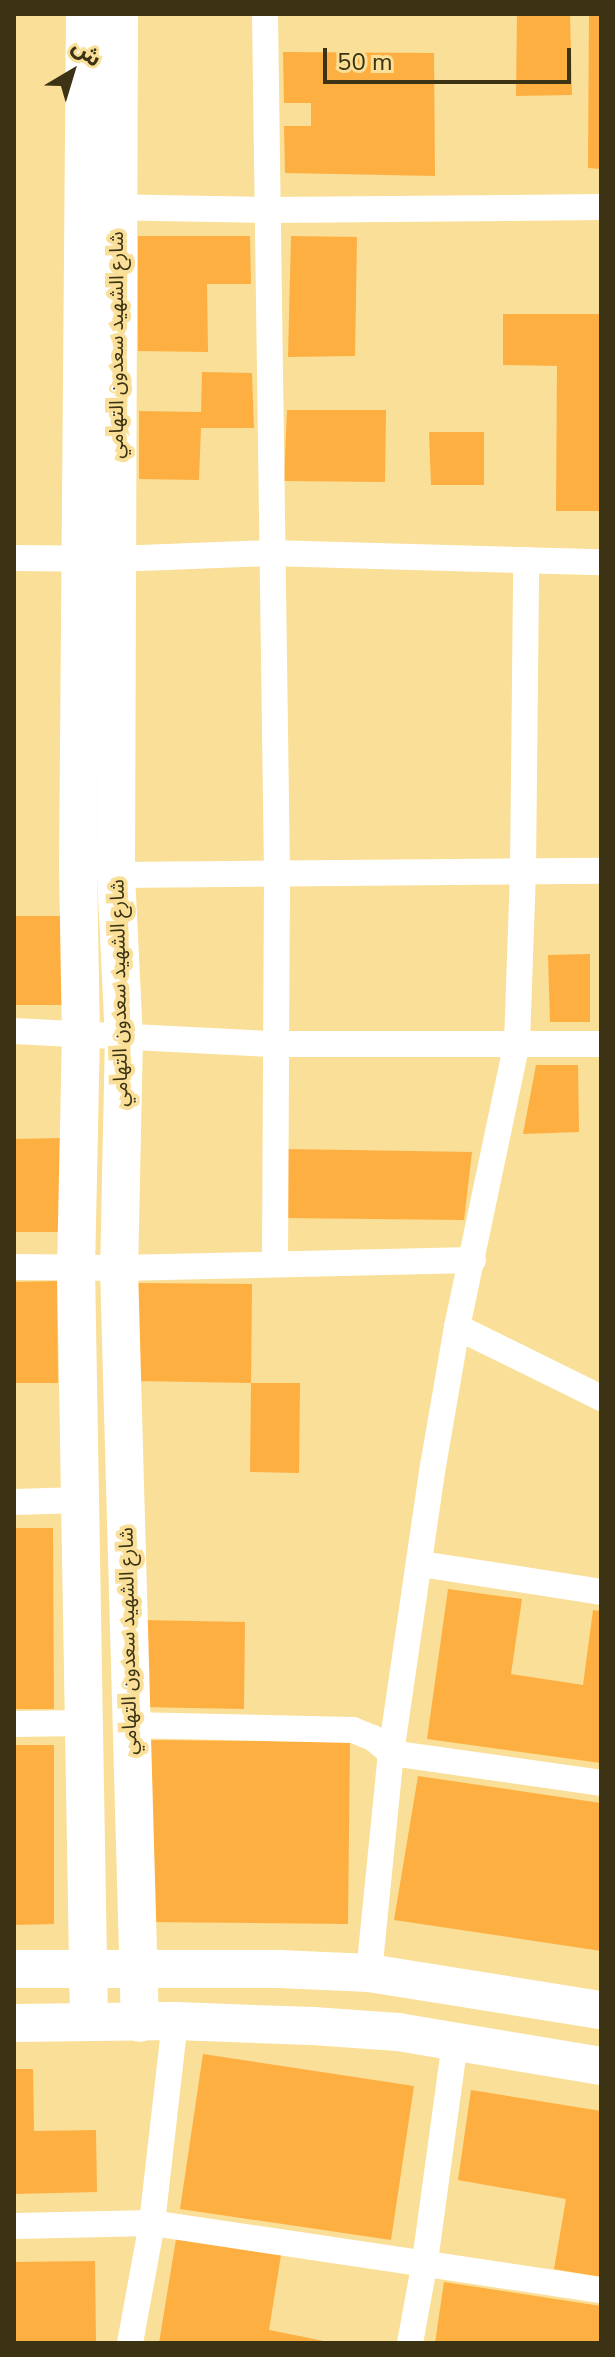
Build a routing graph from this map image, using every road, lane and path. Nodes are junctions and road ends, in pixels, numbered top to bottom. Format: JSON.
{"nodes":[{"id":1,"x":85,"y":14,"type":"edge"},
{"id":2,"x":119,"y":14,"type":"edge"},
{"id":3,"x":265,"y":14,"type":"edge"},
{"id":4,"x":100,"y":206,"type":"junction"},
{"id":5,"x":601,"y":207,"type":"edge"},
{"id":6,"x":270,"y":210,"type":"junction"},
{"id":7,"x":270,"y":553,"type":"junction"},
{"id":8,"x":14,"y":558,"type":"edge"},
{"id":9,"x":98,"y":559,"type":"junction"},
{"id":10,"x":526,"y":560,"type":"junction"},
{"id":11,"x":601,"y":562,"type":"edge"},
{"id":12,"x":523,"y":870,"type":"junction"},
{"id":13,"x":601,"y":871,"type":"edge"},
{"id":14,"x":116,"y":875,"type":"junction"},
{"id":15,"x":277,"y":876,"type":"junction"},
{"id":16,"x":14,"y":1031,"type":"edge"},
{"id":17,"x":81,"y":1032,"type":"junction"},
{"id":18,"x":124,"y":1036,"type":"junction"},
{"id":19,"x":517,"y":1043,"type":"junction"},
{"id":20,"x":275,"y":1044,"type":"junction"},
{"id":21,"x":601,"y":1044,"type":"edge"},
{"id":22,"x":473,"y":1260,"type":"junction"},
{"id":23,"x":275,"y":1263,"type":"junction"},
{"id":24,"x":14,"y":1267,"type":"edge"},
{"id":25,"x":76,"y":1267,"type":"junction"},
{"id":26,"x":119,"y":1268,"type":"junction"},
{"id":27,"x":457,"y":1327,"type":"junction"},
{"id":28,"x":601,"y":1398,"type":"edge"},
{"id":29,"x":80,"y":1500,"type":"junction"},
{"id":30,"x":14,"y":1502,"type":"edge"},
{"id":31,"x":421,"y":1564,"type":"junction"},
{"id":32,"x":601,"y":1592,"type":"edge"},
{"id":33,"x":82,"y":1723,"type":"junction"},
{"id":34,"x":14,"y":1724,"type":"edge"},
{"id":35,"x":130,"y":1725,"type":"junction"},
{"id":36,"x":391,"y":1753,"type":"junction"},
{"id":37,"x":601,"y":1783,"type":"edge"},
{"id":38,"x":88,"y":1968,"type":"junction"},
{"id":39,"x":14,"y":1969,"type":"edge"},
{"id":40,"x":138,"y":1971,"type":"junction"},
{"id":41,"x":369,"y":1973,"type":"junction"},
{"id":42,"x":601,"y":2010,"type":"edge"},
{"id":43,"x":89,"y":2021,"type":"junction"},
{"id":44,"x":157,"y":2022,"type":"junction"},
{"id":45,"x":14,"y":2023,"type":"edge"},
{"id":46,"x":455,"y":2042,"type":"junction"},
{"id":47,"x":601,"y":2066,"type":"edge"},
{"id":48,"x":152,"y":2223,"type":"junction"},
{"id":49,"x":14,"y":2226,"type":"edge"},
{"id":50,"x":425,"y":2261,"type":"junction"},
{"id":51,"x":601,"y":2290,"type":"edge"},
{"id":52,"x":130,"y":2343,"type":"edge"},
{"id":53,"x":410,"y":2343,"type":"edge"}],
"edges":[{"from":1,"to":4,"type":"street","name":"شارع الشهيد سعدون التهامي"},
{"from":2,"to":4,"type":"street","name":"شارع الشهيد سعدون التهامي"},
{"from":3,"to":6,"type":"street"},
{"from":4,"to":6,"type":"street"},
{"from":4,"to":9,"type":"street","name":"شارع الشهيد سعدون التهامي"},
{"from":5,"to":6,"type":"street"},
{"from":6,"to":7,"type":"street"},
{"from":7,"to":9,"type":"street"},
{"from":7,"to":10,"type":"street"},
{"from":7,"to":15,"type":"street"},
{"from":8,"to":9,"type":"street"},
{"from":9,"to":14,"type":"street","name":"شارع الشهيد سعدون التهامي"},
{"from":9,"to":17,"type":"street","name":"شارع الشهيد سعدون التهامي"},
{"from":10,"to":11,"type":"street"},
{"from":10,"to":12,"type":"street"},
{"from":12,"to":13,"type":"street"},
{"from":12,"to":15,"type":"street"},
{"from":12,"to":19,"type":"street"},
{"from":14,"to":15,"type":"street"},
{"from":14,"to":18,"type":"street","name":"شارع الشهيد سعدون التهامي"},
{"from":15,"to":20,"type":"street"},
{"from":16,"to":17,"type":"street"},
{"from":17,"to":18,"type":"street"},
{"from":17,"to":25,"type":"street","name":"شارع الشهيد سعدون التهامي"},
{"from":18,"to":20,"type":"street"},
{"from":18,"to":26,"type":"street","name":"شارع الشهيد سعدون التهامي"},
{"from":19,"to":20,"type":"street"},
{"from":19,"to":21,"type":"street"},
{"from":19,"to":22,"type":"street"},
{"from":20,"to":23,"type":"street"},
{"from":22,"to":23,"type":"street"},
{"from":22,"to":27,"type":"street"},
{"from":23,"to":26,"type":"street"},
{"from":24,"to":25,"type":"street"},
{"from":25,"to":26,"type":"street"},
{"from":25,"to":29,"type":"street","name":"شارع الشهيد سعدون التهامي"},
{"from":26,"to":35,"type":"street","name":"شارع الشهيد سعدون التهامي"},
{"from":27,"to":28,"type":"street"},
{"from":27,"to":31,"type":"street"},
{"from":29,"to":30,"type":"street"},
{"from":29,"to":33,"type":"street","name":"شارع الشهيد سعدون التهامي"},
{"from":31,"to":32,"type":"street"},
{"from":31,"to":36,"type":"street"},
{"from":33,"to":34,"type":"street"},
{"from":33,"to":38,"type":"street","name":"شارع الشهيد سعدون التهامي"},
{"from":35,"to":36,"type":"street"},
{"from":35,"to":40,"type":"street","name":"شارع الشهيد سعدون التهامي"},
{"from":36,"to":37,"type":"street"},
{"from":36,"to":41,"type":"street"},
{"from":38,"to":39,"type":"street"},
{"from":38,"to":40,"type":"street"},
{"from":38,"to":43,"type":"street","name":"شارع الشهيد سعدون التهامي"},
{"from":40,"to":41,"type":"street"},
{"from":40,"to":44,"type":"street","name":"شارع الشهيد سعدون التهامي"},
{"from":41,"to":42,"type":"street"},
{"from":43,"to":44,"type":"street"},
{"from":43,"to":45,"type":"street"},
{"from":44,"to":46,"type":"street"},
{"from":44,"to":48,"type":"street"},
{"from":46,"to":47,"type":"street"},
{"from":46,"to":50,"type":"street"},
{"from":48,"to":49,"type":"street"},
{"from":48,"to":50,"type":"street"},
{"from":48,"to":52,"type":"street"},
{"from":50,"to":51,"type":"street"},
{"from":50,"to":53,"type":"street"}]}
